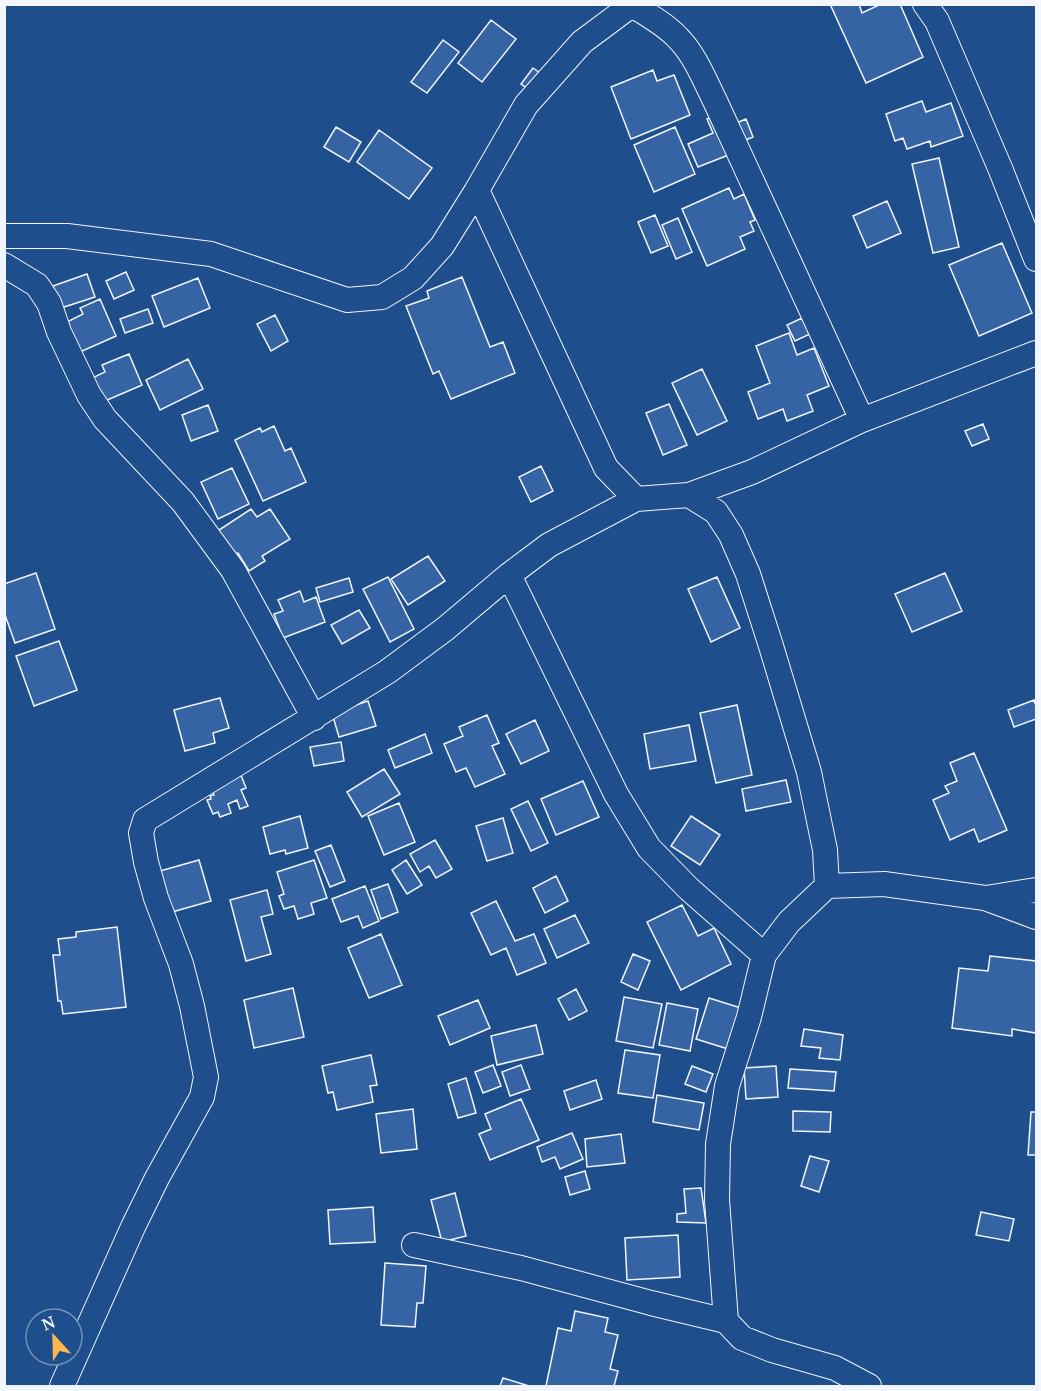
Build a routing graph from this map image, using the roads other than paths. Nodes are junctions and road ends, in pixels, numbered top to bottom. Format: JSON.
{"nodes":[{"id":1,"x":925,"y":4,"type":"edge"},
{"id":2,"x":632,"y":5,"type":"edge"},
{"id":3,"x":477,"y":190,"type":"junction"},
{"id":4,"x":4,"y":236,"type":"edge"},
{"id":5,"x":1036,"y":260,"type":"edge"},
{"id":6,"x":4,"y":265,"type":"edge"},
{"id":7,"x":1036,"y":353,"type":"edge"},
{"id":8,"x":862,"y":420,"type":"junction"},
{"id":9,"x":689,"y":495,"type":"junction"},
{"id":10,"x":636,"y":499,"type":"junction"},
{"id":11,"x":509,"y":575,"type":"junction"},
{"id":12,"x":314,"y":718,"type":"junction"},
{"id":13,"x":827,"y":886,"type":"junction"},
{"id":14,"x":1036,"y":890,"type":"edge"},
{"id":15,"x":985,"y":898,"type":"junction"},
{"id":16,"x":1036,"y":917,"type":"edge"},
{"id":17,"x":764,"y":955,"type":"junction"},
{"id":18,"x":414,"y":1245,"type":"dead end"},
{"id":19,"x":726,"y":1321,"type":"junction"},
{"id":20,"x":62,"y":1386,"type":"edge"},
{"id":21,"x":869,"y":1386,"type":"edge"}],
"edges":[{"from":1,"to":5,"type":"street"},
{"from":2,"to":3,"type":"street"},
{"from":2,"to":8,"type":"street"},
{"from":3,"to":4,"type":"street"},
{"from":3,"to":10,"type":"street"},
{"from":6,"to":12,"type":"street"},
{"from":7,"to":8,"type":"street"},
{"from":8,"to":9,"type":"street"},
{"from":9,"to":10,"type":"street"},
{"from":9,"to":13,"type":"street"},
{"from":10,"to":11,"type":"street"},
{"from":11,"to":12,"type":"street"},
{"from":11,"to":17,"type":"street"},
{"from":12,"to":20,"type":"street"},
{"from":13,"to":15,"type":"street"},
{"from":13,"to":17,"type":"street"},
{"from":14,"to":15,"type":"street"},
{"from":15,"to":16,"type":"street"},
{"from":17,"to":19,"type":"street"},
{"from":18,"to":19,"type":"street"},
{"from":19,"to":21,"type":"street"}]}
